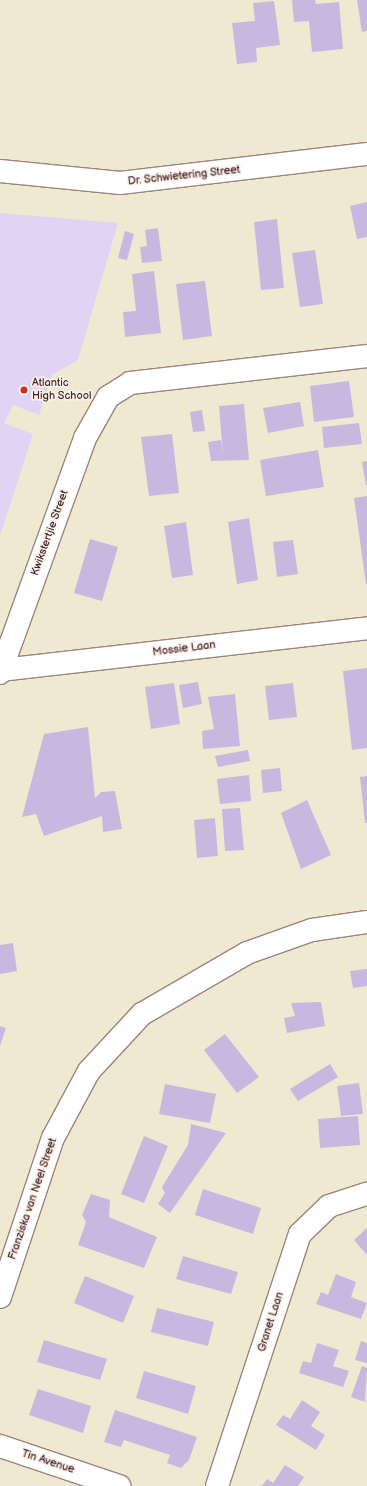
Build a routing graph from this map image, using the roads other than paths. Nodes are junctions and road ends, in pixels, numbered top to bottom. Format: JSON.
{"nodes":[{"id":1,"x":367,"y":154,"type":"edge"},
{"id":2,"x":0,"y":171,"type":"edge"},
{"id":3,"x":367,"y":356,"type":"edge"},
{"id":4,"x":367,"y":628,"type":"edge"},
{"id":5,"x":0,"y":672,"type":"edge"},
{"id":6,"x":367,"y":922,"type":"edge"},
{"id":7,"x":367,"y":1194,"type":"edge"},
{"id":8,"x":0,"y":1297,"type":"edge"},
{"id":9,"x":0,"y":1446,"type":"edge"},
{"id":10,"x":119,"y":1486,"type":"edge"},
{"id":11,"x":217,"y":1486,"type":"edge"}],
"edges":[{"from":1,"to":2,"type":"street","name":"Dr. Schwietering Street"},
{"from":3,"to":5,"type":"street","name":"Kwikstertjie Street"},
{"from":4,"to":5,"type":"street","name":"Mossie Laan"},
{"from":6,"to":8,"type":"street","name":"Franziska van Neel Street"},
{"from":7,"to":11,"type":"street","name":"Granet Laan"},
{"from":9,"to":10,"type":"street","name":"Tin Avenue"}]}
